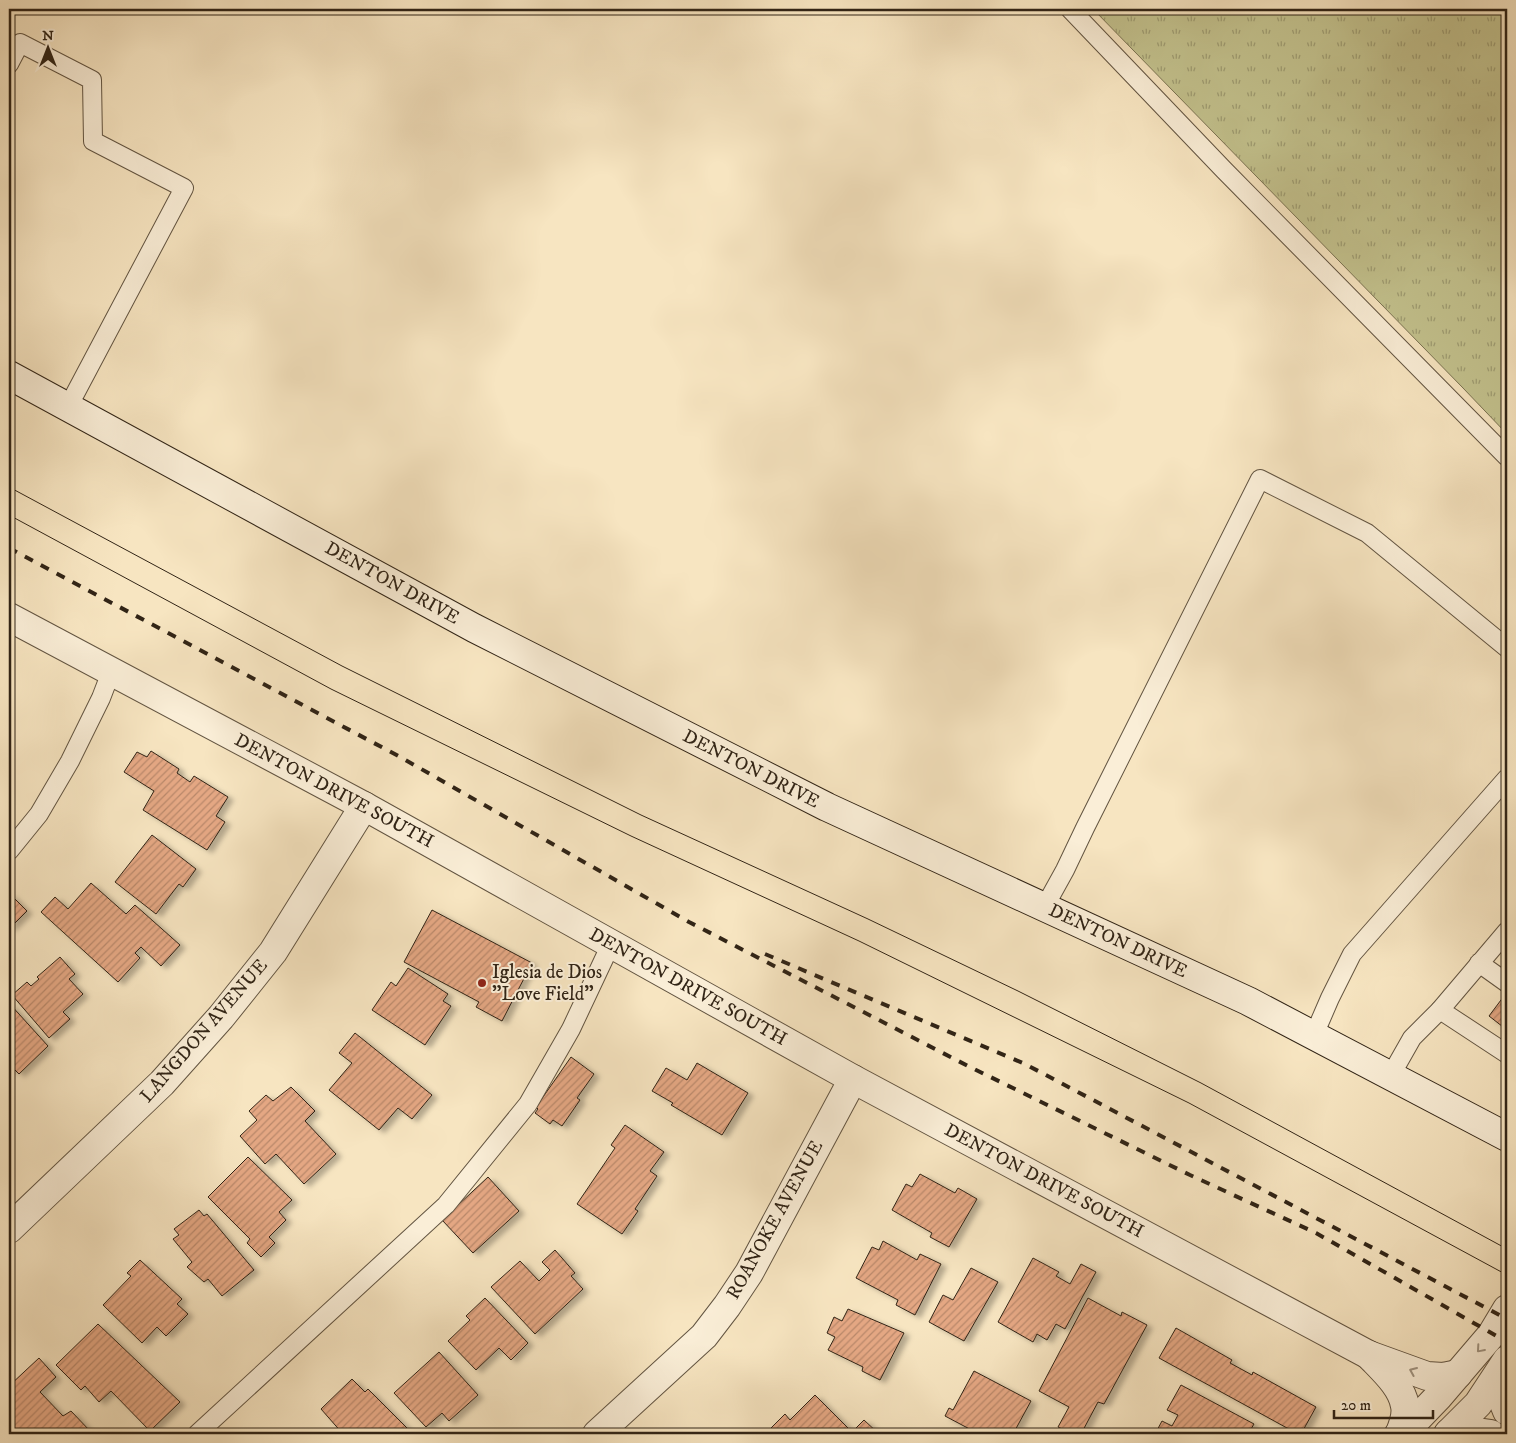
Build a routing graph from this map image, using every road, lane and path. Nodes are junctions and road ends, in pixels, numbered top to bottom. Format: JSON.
{"nodes":[{"id":1,"x":1070,"y":9,"type":"edge"},
{"id":2,"x":9,"y":64,"type":"edge"},
{"id":3,"x":9,"y":374,"type":"edge"},
{"id":4,"x":68,"y":407,"type":"junction"},
{"id":5,"x":1507,"y":457,"type":"edge"},
{"id":6,"x":9,"y":617,"type":"edge"},
{"id":7,"x":1507,"y":648,"type":"edge"},
{"id":8,"x":111,"y":672,"type":"junction"},
{"id":9,"x":1507,"y":778,"type":"edge"},
{"id":10,"x":364,"y":806,"type":"junction"},
{"id":11,"x":9,"y":851,"type":"edge"},
{"id":12,"x":1044,"y":908,"type":"junction"},
{"id":13,"x":1507,"y":931,"type":"edge"},
{"id":14,"x":610,"y":944,"type":"junction"},
{"id":15,"x":1479,"y":963,"type":"junction"},
{"id":16,"x":1507,"y":983,"type":"edge"},
{"id":17,"x":1440,"y":1010,"type":"junction"},
{"id":18,"x":1314,"y":1035,"type":"junction"},
{"id":19,"x":1507,"y":1054,"type":"edge"},
{"id":20,"x":1391,"y":1075,"type":"junction"},
{"id":21,"x":853,"y":1078,"type":"junction"},
{"id":22,"x":1507,"y":1137,"type":"edge"},
{"id":23,"x":9,"y":1229,"type":"edge"},
{"id":24,"x":1507,"y":1309,"type":"edge"},
{"id":25,"x":1369,"y":1355,"type":"junction"},
{"id":26,"x":1503,"y":1367,"type":"edge"},
{"id":27,"x":1458,"y":1374,"type":"junction"},
{"id":28,"x":1507,"y":1411,"type":"edge"},
{"id":29,"x":197,"y":1434,"type":"edge"},
{"id":30,"x":596,"y":1434,"type":"edge"},
{"id":31,"x":1400,"y":1434,"type":"edge"},
{"id":32,"x":1448,"y":1434,"type":"edge"},
{"id":33,"x":1491,"y":1434,"type":"edge"}],
"edges":[{"from":1,"to":5,"type":"lane"},
{"from":2,"to":4,"type":"lane"},
{"from":3,"to":4,"type":"street","name":"DENTON DRIVE"},
{"from":4,"to":12,"type":"street","name":"DENTON DRIVE"},
{"from":6,"to":8,"type":"street","name":"DENTON DRIVE SOUTH"},
{"from":7,"to":12,"type":"lane"},
{"from":8,"to":10,"type":"street","name":"DENTON DRIVE SOUTH"},
{"from":8,"to":11,"type":"lane"},
{"from":9,"to":18,"type":"lane"},
{"from":10,"to":14,"type":"street","name":"DENTON DRIVE SOUTH"},
{"from":10,"to":23,"type":"street","name":"LANGDON AVENUE"},
{"from":12,"to":18,"type":"street","name":"DENTON DRIVE"},
{"from":13,"to":15,"type":"lane"},
{"from":14,"to":21,"type":"street","name":"DENTON DRIVE SOUTH"},
{"from":14,"to":29,"type":"lane"},
{"from":15,"to":16,"type":"lane"},
{"from":15,"to":17,"type":"lane"},
{"from":17,"to":19,"type":"lane"},
{"from":17,"to":20,"type":"lane"},
{"from":18,"to":20,"type":"street","name":"DENTON DRIVE"},
{"from":20,"to":22,"type":"street","name":"DENTON DRIVE"},
{"from":21,"to":25,"type":"street","name":"DENTON DRIVE SOUTH"},
{"from":21,"to":30,"type":"street","name":"ROANOKE AVENUE"},
{"from":24,"to":27,"type":"street","one_way":true},
{"from":27,"to":25,"type":"street","name":"DENTON DRIVE SOUTH","one_way":true},
{"from":25,"to":31,"type":"street","name":"DENTON DRIVE SOUTH"},
{"from":26,"to":28,"type":"street"},
{"from":26,"to":32,"type":"street"},
{"from":27,"to":31,"type":"street"},
{"from":32,"to":33,"type":"street"}]}
